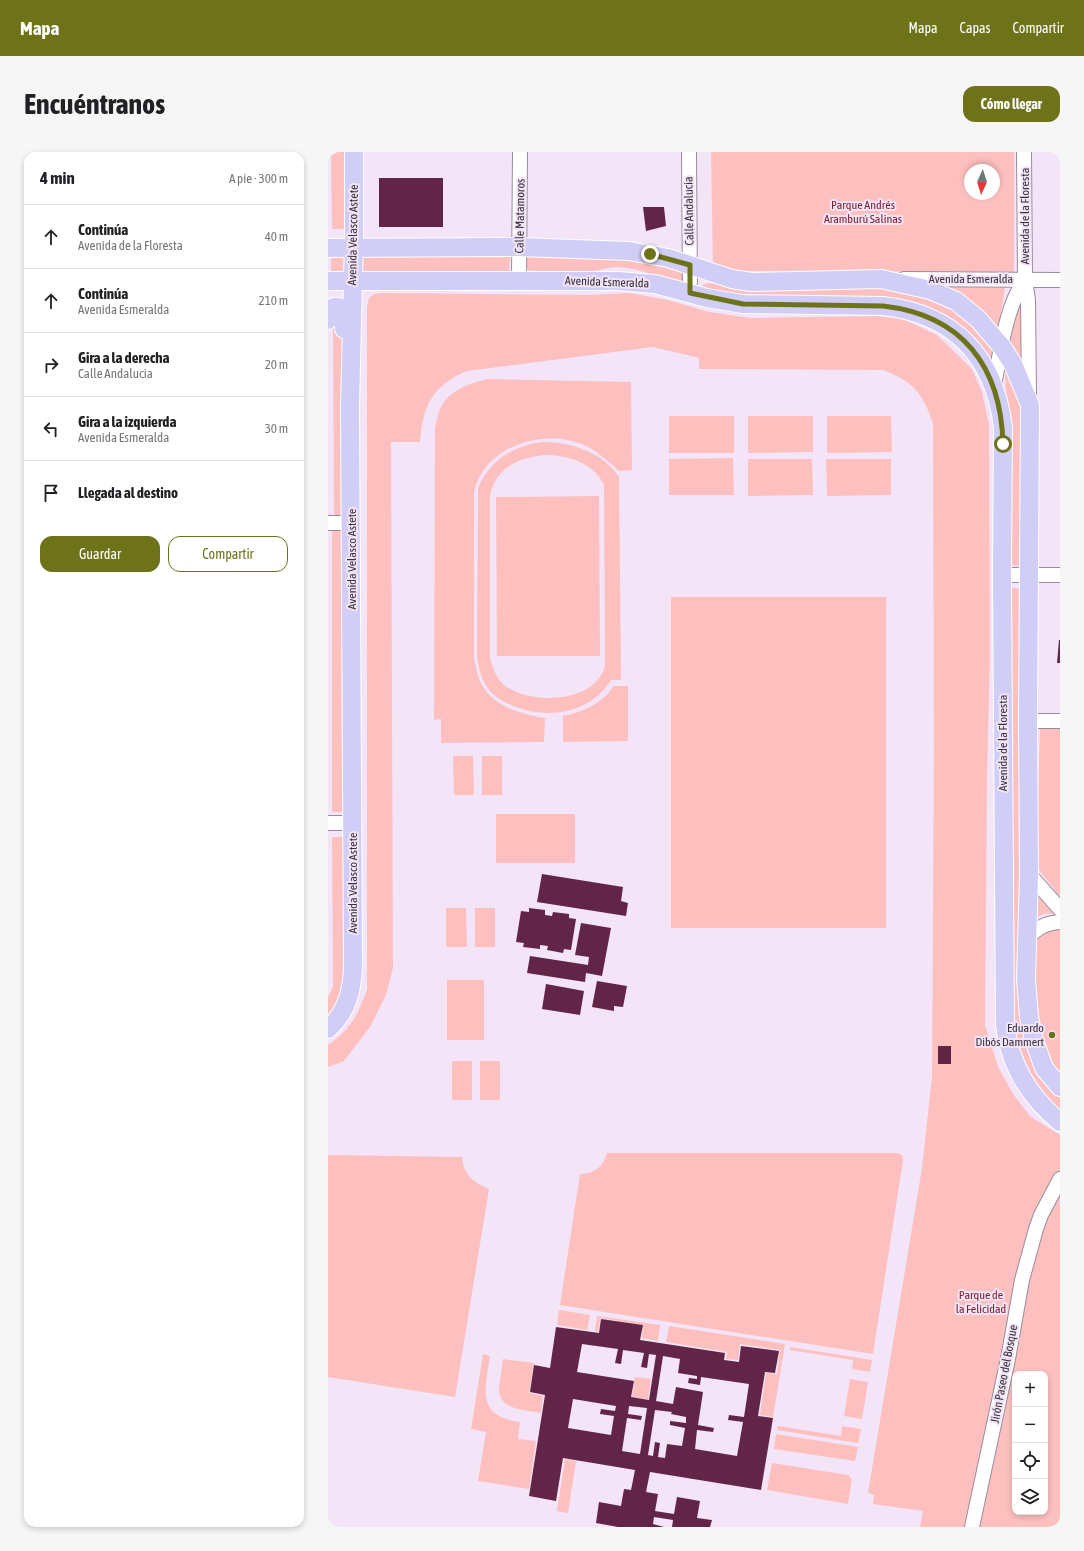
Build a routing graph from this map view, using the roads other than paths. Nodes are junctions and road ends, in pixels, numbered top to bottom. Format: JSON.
{"nodes":[{"id":1,"x":354,"y":152,"type":"edge"},
{"id":2,"x":520,"y":152,"type":"edge"},
{"id":3,"x":689,"y":152,"type":"edge"},
{"id":4,"x":1024,"y":152,"type":"edge"},
{"id":5,"x":519,"y":247,"type":"junction"},
{"id":6,"x":328,"y":248,"type":"edge"},
{"id":7,"x":353,"y":248,"type":"junction"},
{"id":8,"x":690,"y":265,"type":"junction"},
{"id":9,"x":881,"y":279,"type":"junction"},
{"id":10,"x":1024,"y":280,"type":"junction"},
{"id":11,"x":1060,"y":280,"type":"edge"},
{"id":12,"x":328,"y":281,"type":"edge"},
{"id":13,"x":353,"y":281,"type":"junction"},
{"id":14,"x":519,"y":281,"type":"junction"},
{"id":15,"x":690,"y":293,"type":"junction"},
{"id":16,"x":328,"y":320,"type":"edge"},
{"id":17,"x":1002,"y":347,"type":"junction"},
{"id":18,"x":994,"y":386,"type":"junction"},
{"id":19,"x":1030,"y":405,"type":"junction"},
{"id":20,"x":350,"y":407,"type":"junction"},
{"id":21,"x":328,"y":523,"type":"edge"},
{"id":22,"x":352,"y":523,"type":"junction"},
{"id":23,"x":1002,"y":575,"type":"junction"},
{"id":24,"x":1028,"y":575,"type":"junction"},
{"id":25,"x":1060,"y":575,"type":"edge"},
{"id":26,"x":1028,"y":721,"type":"junction"},
{"id":27,"x":1060,"y":721,"type":"edge"},
{"id":28,"x":328,"y":823,"type":"edge"},
{"id":29,"x":354,"y":823,"type":"junction"},
{"id":30,"x":1028,"y":874,"type":"junction"},
{"id":31,"x":1060,"y":909,"type":"edge"},
{"id":32,"x":1060,"y":922,"type":"edge"},
{"id":33,"x":1028,"y":937,"type":"junction"},
{"id":34,"x":328,"y":1030,"type":"edge"},
{"id":35,"x":1060,"y":1087,"type":"edge"},
{"id":36,"x":1060,"y":1122,"type":"edge"},
{"id":37,"x":1060,"y":1179,"type":"edge"},
{"id":38,"x":972,"y":1527,"type":"edge"}],
"edges":[{"from":1,"to":7,"type":"main road","name":"Avenida Velasco Astete"},
{"from":2,"to":5,"type":"street","name":"Calle Matamoros"},
{"from":3,"to":8,"type":"street","name":"Calle Andalucia"},
{"from":4,"to":10,"type":"street","name":"Avenida de la Floresta"},
{"from":5,"to":7,"type":"main road","name":"Avenida Esmeralda"},
{"from":5,"to":8,"type":"main road","name":"Avenida Esmeralda"},
{"from":5,"to":14,"type":"street","name":"Calle Matamoros"},
{"from":6,"to":7,"type":"main road","name":"Avenida Esmeralda"},
{"from":7,"to":13,"type":"main road","name":"Avenida Velasco Astete"},
{"from":8,"to":9,"type":"main road","name":"Avenida Esmeralda"},
{"from":8,"to":15,"type":"street","name":"Calle Andalucia"},
{"from":9,"to":10,"type":"street","name":"Avenida Esmeralda"},
{"from":9,"to":17,"type":"main road","name":"Avenida Esmeralda"},
{"from":10,"to":11,"type":"street","name":"Avenida Esmeralda"},
{"from":10,"to":17,"type":"street","name":"Avenida de la Floresta"},
{"from":10,"to":19,"type":"street","name":"Avenida de la Floresta"},
{"from":12,"to":13,"type":"main road","name":"Avenida Esmeralda"},
{"from":13,"to":14,"type":"main road","name":"Avenida Esmeralda"},
{"from":13,"to":20,"type":"main road","name":"Avenida Velasco Astete"},
{"from":14,"to":15,"type":"main road","name":"Avenida Esmeralda"},
{"from":15,"to":18,"type":"main road","name":"Avenida Esmeralda"},
{"from":16,"to":20,"type":"main road"},
{"from":17,"to":18,"type":"street","name":"Avenida de la Floresta"},
{"from":17,"to":19,"type":"main road","name":"Avenida de la Floresta"},
{"from":18,"to":23,"type":"main road","name":"Avenida de la Floresta"},
{"from":19,"to":24,"type":"main road","name":"Avenida de la Floresta"},
{"from":20,"to":22,"type":"main road","name":"Avenida Velasco Astete"},
{"from":21,"to":22,"type":"street"},
{"from":22,"to":29,"type":"main road","name":"Avenida Velasco Astete"},
{"from":23,"to":24,"type":"street"},
{"from":23,"to":36,"type":"main road","name":"Avenida de la Floresta"},
{"from":24,"to":25,"type":"street"},
{"from":24,"to":26,"type":"main road","name":"Avenida de la Floresta"},
{"from":26,"to":27,"type":"street"},
{"from":26,"to":30,"type":"main road","name":"Avenida de la Floresta"},
{"from":28,"to":29,"type":"street"},
{"from":29,"to":34,"type":"main road","name":"Avenida Velasco Astete"},
{"from":30,"to":31,"type":"street"},
{"from":30,"to":33,"type":"main road","name":"Avenida de la Floresta"},
{"from":32,"to":33,"type":"street"},
{"from":33,"to":35,"type":"main road","name":"Avenida de la Floresta"},
{"from":37,"to":38,"type":"street","name":"Jirón Paseo del Bosque"}]}
